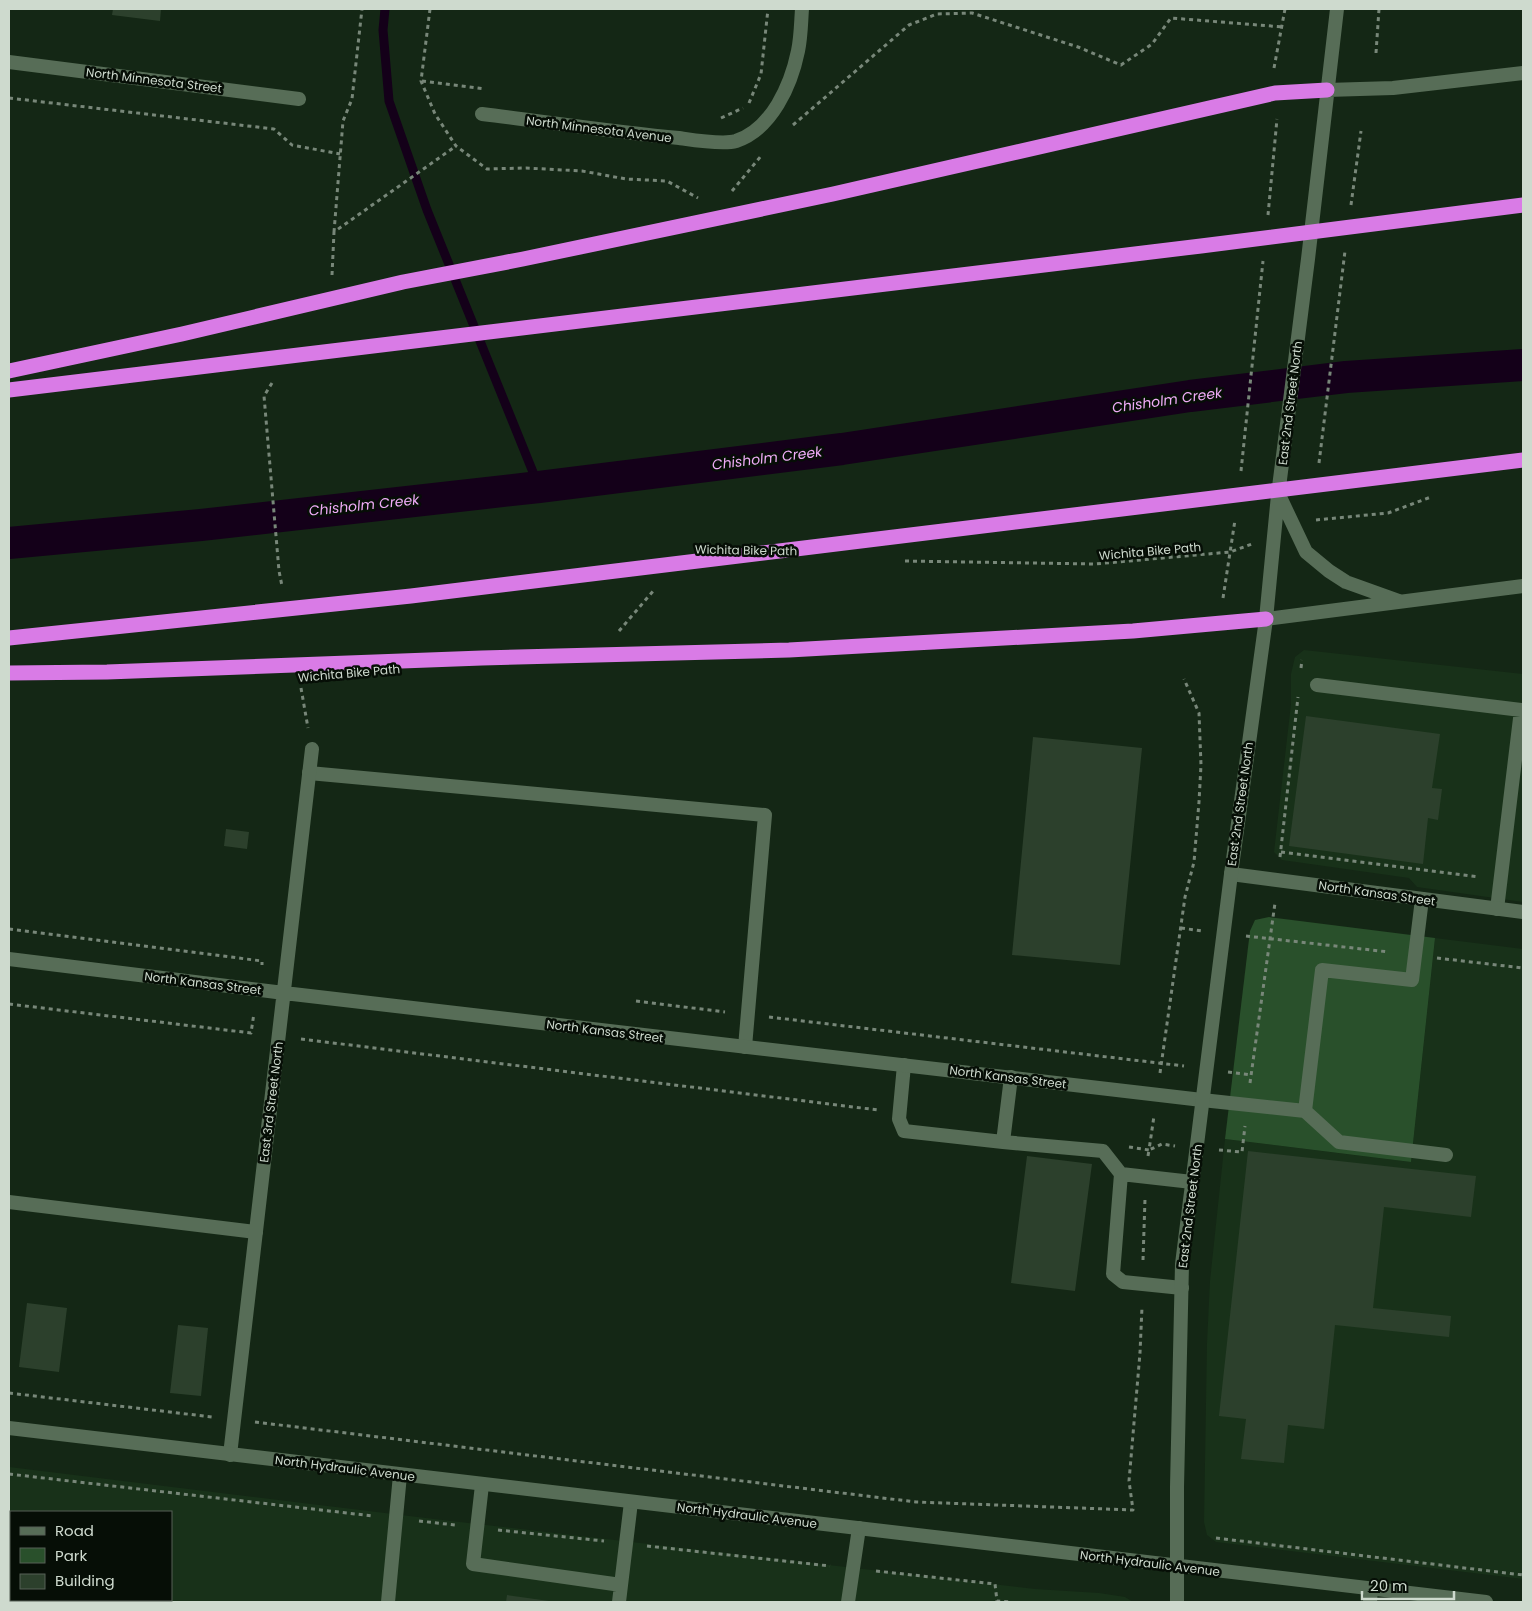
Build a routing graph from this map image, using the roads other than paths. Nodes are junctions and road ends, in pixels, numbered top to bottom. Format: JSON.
{"nodes":[{"id":1,"x":802,"y":9,"type":"edge"},
{"id":2,"x":1337,"y":9,"type":"edge"},
{"id":3,"x":9,"y":62,"type":"edge"},
{"id":4,"x":1523,"y":73,"type":"edge"},
{"id":5,"x":1327,"y":90,"type":"junction"},
{"id":6,"x":299,"y":99,"type":"dead end"},
{"id":7,"x":482,"y":114,"type":"dead end"},
{"id":8,"x":1523,"y":205,"type":"edge"},
{"id":9,"x":9,"y":371,"type":"edge"},
{"id":10,"x":9,"y":390,"type":"edge"},
{"id":11,"x":1523,"y":460,"type":"edge"},
{"id":12,"x":1278,"y":495,"type":"junction"},
{"id":13,"x":1523,"y":586,"type":"edge"},
{"id":14,"x":1400,"y":601,"type":"junction"},
{"id":15,"x":1266,"y":618,"type":"junction"},
{"id":16,"x":9,"y":638,"type":"edge"},
{"id":17,"x":9,"y":673,"type":"edge"},
{"id":18,"x":1317,"y":685,"type":"dead end"},
{"id":19,"x":312,"y":749,"type":"dead end"},
{"id":20,"x":309,"y":773,"type":"junction"},
{"id":21,"x":1231,"y":874,"type":"junction"},
{"id":22,"x":1422,"y":899,"type":"junction"},
{"id":23,"x":1497,"y":909,"type":"junction"},
{"id":24,"x":1523,"y":912,"type":"edge"},
{"id":25,"x":9,"y":960,"type":"edge"},
{"id":26,"x":284,"y":994,"type":"junction"},
{"id":27,"x":745,"y":1047,"type":"junction"},
{"id":28,"x":904,"y":1065,"type":"junction"},
{"id":29,"x":1011,"y":1077,"type":"junction"},
{"id":30,"x":1202,"y":1100,"type":"junction"},
{"id":31,"x":1305,"y":1111,"type":"junction"},
{"id":32,"x":1004,"y":1142,"type":"junction"},
{"id":33,"x":1446,"y":1155,"type":"dead end"},
{"id":34,"x":1121,"y":1174,"type":"junction"},
{"id":35,"x":1192,"y":1182,"type":"junction"},
{"id":36,"x":9,"y":1202,"type":"edge"},
{"id":37,"x":256,"y":1232,"type":"junction"},
{"id":38,"x":1182,"y":1288,"type":"junction"},
{"id":39,"x":9,"y":1428,"type":"edge"},
{"id":40,"x":230,"y":1455,"type":"junction"},
{"id":41,"x":400,"y":1475,"type":"junction"},
{"id":42,"x":482,"y":1484,"type":"junction"},
{"id":43,"x":631,"y":1502,"type":"junction"},
{"id":44,"x":859,"y":1528,"type":"junction"},
{"id":45,"x":1177,"y":1566,"type":"junction"},
{"id":46,"x":621,"y":1585,"type":"junction"},
{"id":47,"x":1371,"y":1596,"type":"edge"},
{"id":48,"x":388,"y":1602,"type":"edge"},
{"id":49,"x":619,"y":1602,"type":"edge"},
{"id":50,"x":848,"y":1602,"type":"edge"},
{"id":51,"x":1177,"y":1602,"type":"edge"},
{"id":52,"x":1486,"y":1602,"type":"edge"}],
"edges":[{"from":1,"to":7,"type":"street","name":"North Minnesota Avenue"},
{"from":2,"to":5,"type":"street","name":"East 2nd Street North"},
{"from":3,"to":6,"type":"street","name":"North Minnesota Street"},
{"from":4,"to":5,"type":"street"},
{"from":5,"to":9,"type":"highway"},
{"from":5,"to":12,"type":"street","name":"East 2nd Street North"},
{"from":8,"to":10,"type":"highway"},
{"from":11,"to":16,"type":"highway"},
{"from":12,"to":14,"type":"street"},
{"from":12,"to":15,"type":"street","name":"East 2nd Street North"},
{"from":13,"to":14,"type":"street"},
{"from":14,"to":15,"type":"street"},
{"from":15,"to":17,"type":"highway"},
{"from":15,"to":21,"type":"street","name":"East 2nd Street North"},
{"from":18,"to":23,"type":"street"},
{"from":19,"to":20,"type":"street","name":"East 3rd Street North"},
{"from":20,"to":26,"type":"street","name":"East 3rd Street North"},
{"from":20,"to":27,"type":"street"},
{"from":21,"to":22,"type":"street","name":"North Kansas Street"},
{"from":21,"to":30,"type":"street","name":"East 2nd Street North"},
{"from":22,"to":23,"type":"street","name":"North Kansas Street"},
{"from":22,"to":31,"type":"street"},
{"from":23,"to":24,"type":"street","name":"North Kansas Street"},
{"from":25,"to":26,"type":"street","name":"North Kansas Street"},
{"from":26,"to":27,"type":"street","name":"North Kansas Street"},
{"from":26,"to":37,"type":"street","name":"East 3rd Street North"},
{"from":27,"to":28,"type":"street","name":"North Kansas Street"},
{"from":28,"to":29,"type":"street","name":"North Kansas Street"},
{"from":28,"to":32,"type":"street"},
{"from":29,"to":30,"type":"street","name":"North Kansas Street"},
{"from":29,"to":32,"type":"street"},
{"from":30,"to":31,"type":"street","name":"North Kansas Street"},
{"from":30,"to":35,"type":"street","name":"East 2nd Street North"},
{"from":31,"to":33,"type":"street"},
{"from":32,"to":34,"type":"street"},
{"from":34,"to":35,"type":"street"},
{"from":34,"to":38,"type":"street"},
{"from":35,"to":38,"type":"street","name":"East 2nd Street North"},
{"from":36,"to":37,"type":"street"},
{"from":37,"to":40,"type":"street","name":"East 3rd Street North"},
{"from":38,"to":45,"type":"street","name":"East 2nd Street North"},
{"from":39,"to":40,"type":"street","name":"North Hydraulic Avenue"},
{"from":40,"to":41,"type":"street","name":"North Hydraulic Avenue"},
{"from":41,"to":42,"type":"street","name":"North Hydraulic Avenue"},
{"from":41,"to":48,"type":"street"},
{"from":42,"to":43,"type":"street","name":"North Hydraulic Avenue"},
{"from":42,"to":46,"type":"street"},
{"from":43,"to":44,"type":"street","name":"North Hydraulic Avenue"},
{"from":43,"to":46,"type":"street"},
{"from":44,"to":45,"type":"street","name":"North Hydraulic Avenue"},
{"from":44,"to":50,"type":"street"},
{"from":45,"to":47,"type":"street","name":"North Hydraulic Avenue"},
{"from":45,"to":51,"type":"street","name":"East 2nd Street North"},
{"from":46,"to":49,"type":"street"},
{"from":47,"to":52,"type":"street","name":"North Hydraulic Avenue"}]}
